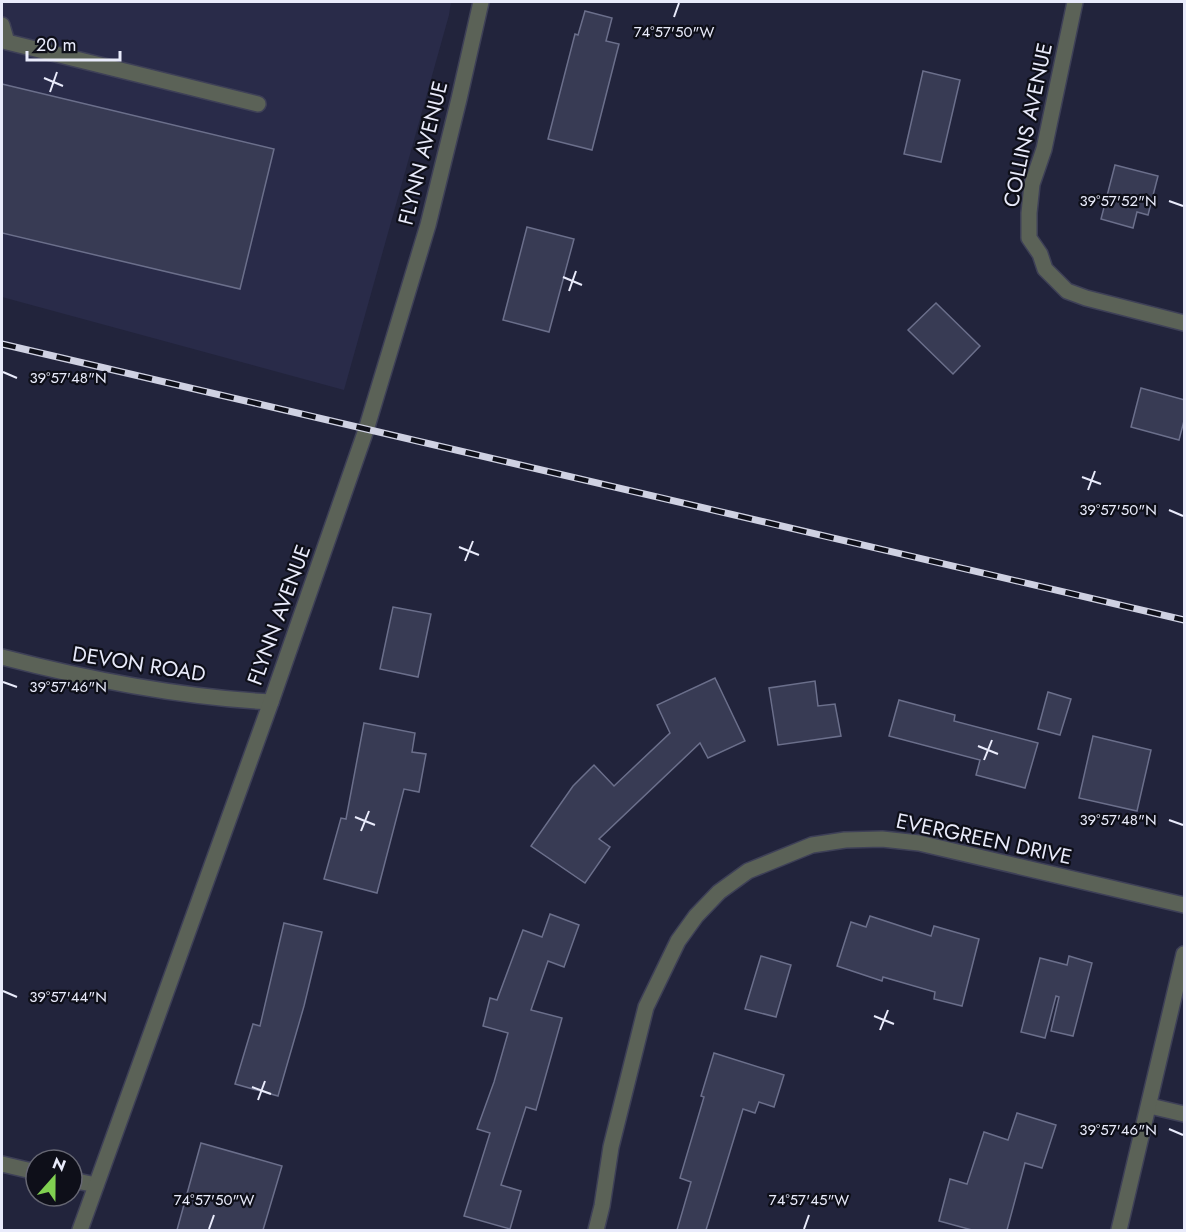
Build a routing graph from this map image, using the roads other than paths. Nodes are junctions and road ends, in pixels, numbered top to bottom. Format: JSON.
{"nodes":[{"id":1,"x":481,"y":2,"type":"edge"},
{"id":2,"x":1075,"y":2,"type":"edge"},
{"id":3,"x":2,"y":25,"type":"edge"},
{"id":4,"x":258,"y":104,"type":"dead end"},
{"id":5,"x":1185,"y":323,"type":"edge"},
{"id":6,"x":2,"y":657,"type":"edge"},
{"id":7,"x":271,"y":702,"type":"junction"},
{"id":8,"x":1185,"y":905,"type":"edge"},
{"id":9,"x":1185,"y":954,"type":"edge"},
{"id":10,"x":1150,"y":1106,"type":"junction"},
{"id":11,"x":1185,"y":1114,"type":"edge"},
{"id":12,"x":2,"y":1164,"type":"edge"},
{"id":13,"x":24,"y":1169,"type":"edge"},
{"id":14,"x":84,"y":1182,"type":"edge"},
{"id":15,"x":96,"y":1185,"type":"junction"},
{"id":16,"x":80,"y":1230,"type":"edge"},
{"id":17,"x":596,"y":1230,"type":"edge"},
{"id":18,"x":1119,"y":1230,"type":"edge"}],
"edges":[{"from":1,"to":7,"type":"street","name":"FLYNN AVENUE"},
{"from":2,"to":5,"type":"street","name":"COLLINS AVENUE"},
{"from":3,"to":4,"type":"street"},
{"from":6,"to":7,"type":"street","name":"DEVON ROAD"},
{"from":7,"to":15,"type":"street","name":"FLYNN AVENUE"},
{"from":8,"to":17,"type":"street","name":"EVERGREEN DRIVE"},
{"from":9,"to":10,"type":"street"},
{"from":10,"to":11,"type":"street"},
{"from":10,"to":18,"type":"street"},
{"from":12,"to":13,"type":"street"},
{"from":14,"to":15,"type":"street"},
{"from":15,"to":16,"type":"street","name":"FLYNN AVENUE"}]}
